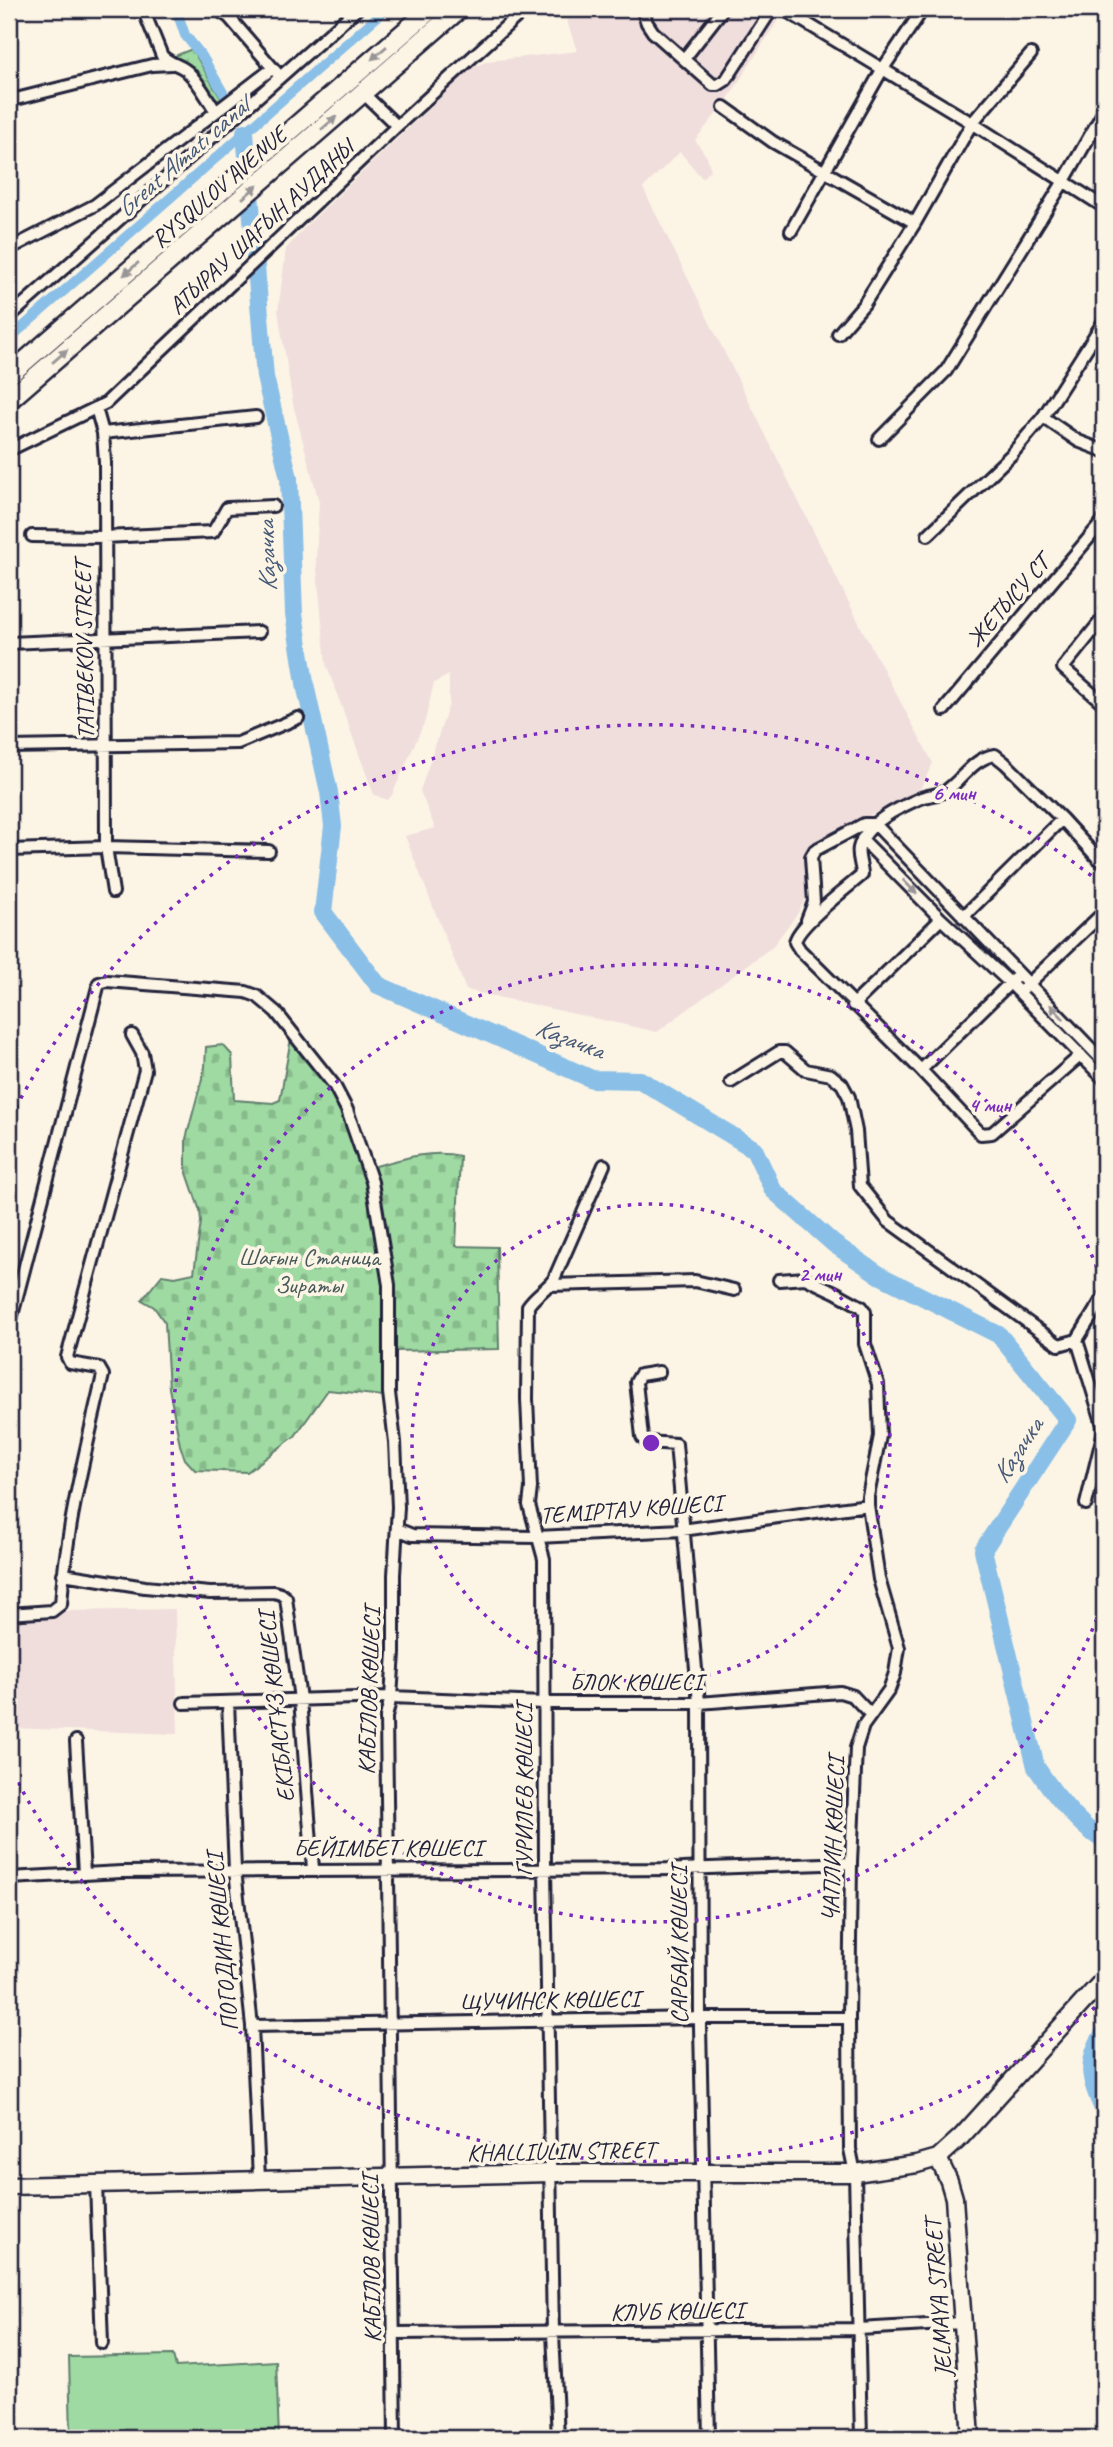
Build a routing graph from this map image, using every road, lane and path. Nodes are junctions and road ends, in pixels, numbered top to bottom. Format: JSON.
{"nodes":[{"id":1,"x":143,"y":9,"type":"edge"},
{"id":2,"x":217,"y":9,"type":"edge"},
{"id":3,"x":357,"y":9,"type":"edge"},
{"id":4,"x":430,"y":9,"type":"edge"},
{"id":5,"x":459,"y":9,"type":"edge"},
{"id":6,"x":525,"y":9,"type":"edge"},
{"id":7,"x":642,"y":9,"type":"edge"},
{"id":8,"x":723,"y":9,"type":"edge"},
{"id":9,"x":772,"y":9,"type":"edge"},
{"id":10,"x":783,"y":9,"type":"edge"},
{"id":11,"x":919,"y":15,"type":"dead end"},
{"id":12,"x":410,"y":26,"type":"junction"},
{"id":13,"x":423,"y":41,"type":"junction"},
{"id":14,"x":1031,"y":54,"type":"dead end"},
{"id":15,"x":684,"y":59,"type":"junction"},
{"id":16,"x":172,"y":64,"type":"junction"},
{"id":17,"x":882,"y":70,"type":"junction"},
{"id":18,"x":276,"y":72,"type":"junction"},
{"id":19,"x":363,"y":93,"type":"junction"},
{"id":20,"x":12,"y":100,"type":"dead end"},
{"id":21,"x":724,"y":107,"type":"dead end"},
{"id":22,"x":215,"y":110,"type":"junction"},
{"id":23,"x":1104,"y":111,"type":"edge"},
{"id":24,"x":972,"y":123,"type":"junction"},
{"id":25,"x":397,"y":127,"type":"junction"},
{"id":26,"x":825,"y":171,"type":"junction"},
{"id":27,"x":1064,"y":181,"type":"junction"},
{"id":28,"x":1104,"y":207,"type":"edge"},
{"id":29,"x":915,"y":223,"type":"junction"},
{"id":30,"x":791,"y":231,"type":"dead end"},
{"id":31,"x":9,"y":249,"type":"edge"},
{"id":32,"x":9,"y":317,"type":"edge"},
{"id":33,"x":1104,"y":321,"type":"edge"},
{"id":34,"x":838,"y":334,"type":"dead end"},
{"id":35,"x":9,"y":375,"type":"edge"},
{"id":36,"x":9,"y":400,"type":"edge"},
{"id":37,"x":96,"y":408,"type":"junction"},
{"id":38,"x":256,"y":417,"type":"dead end"},
{"id":39,"x":1043,"y":417,"type":"junction"},
{"id":40,"x":103,"y":433,"type":"junction"},
{"id":41,"x":878,"y":439,"type":"dead end"},
{"id":42,"x":9,"y":450,"type":"edge"},
{"id":43,"x":1104,"y":451,"type":"edge"},
{"id":44,"x":272,"y":506,"type":"dead end"},
{"id":45,"x":1104,"y":520,"type":"edge"},
{"id":46,"x":929,"y":535,"type":"dead end"},
{"id":47,"x":32,"y":536,"type":"dead end"},
{"id":48,"x":104,"y":537,"type":"junction"},
{"id":49,"x":1102,"y":623,"type":"edge"},
{"id":50,"x":259,"y":632,"type":"dead end"},
{"id":51,"x":104,"y":639,"type":"junction"},
{"id":52,"x":9,"y":643,"type":"edge"},
{"id":53,"x":1104,"y":704,"type":"edge"},
{"id":54,"x":944,"y":710,"type":"dead end"},
{"id":55,"x":298,"y":718,"type":"dead end"},
{"id":56,"x":106,"y":745,"type":"junction"},
{"id":57,"x":9,"y":747,"type":"edge"},
{"id":58,"x":1062,"y":819,"type":"junction"},
{"id":59,"x":875,"y":824,"type":"junction"},
{"id":60,"x":862,"y":839,"type":"junction"},
{"id":61,"x":106,"y":847,"type":"junction"},
{"id":62,"x":9,"y":850,"type":"edge"},
{"id":63,"x":269,"y":851,"type":"dead end"},
{"id":64,"x":1104,"y":866,"type":"edge"},
{"id":65,"x":113,"y":892,"type":"dead end"},
{"id":66,"x":1104,"y":912,"type":"edge"},
{"id":67,"x":963,"y":917,"type":"junction"},
{"id":68,"x":941,"y":919,"type":"junction"},
{"id":69,"x":806,"y":924,"type":"junction"},
{"id":70,"x":1021,"y":974,"type":"junction"},
{"id":71,"x":1010,"y":983,"type":"junction"},
{"id":72,"x":1029,"y":983,"type":"junction"},
{"id":73,"x":1020,"y":993,"type":"junction"},
{"id":74,"x":853,"y":1005,"type":"junction"},
{"id":75,"x":132,"y":1035,"type":"dead end"},
{"id":76,"x":1100,"y":1049,"type":"edge"},
{"id":77,"x":1081,"y":1055,"type":"junction"},
{"id":78,"x":1104,"y":1062,"type":"edge"},
{"id":79,"x":921,"y":1070,"type":"junction"},
{"id":80,"x":1104,"y":1079,"type":"edge"},
{"id":81,"x":731,"y":1082,"type":"dead end"},
{"id":82,"x":604,"y":1166,"type":"dead end"},
{"id":83,"x":779,"y":1280,"type":"dead end"},
{"id":84,"x":550,"y":1285,"type":"junction"},
{"id":85,"x":734,"y":1290,"type":"dead end"},
{"id":86,"x":1104,"y":1296,"type":"edge"},
{"id":87,"x":9,"y":1327,"type":"edge"},
{"id":88,"x":1077,"y":1339,"type":"junction"},
{"id":89,"x":659,"y":1372,"type":"dead end"},
{"id":90,"x":1104,"y":1430,"type":"edge"},
{"id":91,"x":1086,"y":1504,"type":"dead end"},
{"id":92,"x":868,"y":1505,"type":"junction"},
{"id":93,"x":397,"y":1529,"type":"junction"},
{"id":94,"x":682,"y":1530,"type":"junction"},
{"id":95,"x":537,"y":1537,"type":"junction"},
{"id":96,"x":63,"y":1574,"type":"junction"},
{"id":97,"x":9,"y":1614,"type":"edge"},
{"id":98,"x":391,"y":1697,"type":"junction"},
{"id":99,"x":300,"y":1699,"type":"junction"},
{"id":100,"x":228,"y":1702,"type":"junction"},
{"id":101,"x":184,"y":1703,"type":"dead end"},
{"id":102,"x":544,"y":1703,"type":"junction"},
{"id":103,"x":699,"y":1703,"type":"junction"},
{"id":104,"x":870,"y":1714,"type":"junction"},
{"id":105,"x":76,"y":1741,"type":"dead end"},
{"id":106,"x":851,"y":1863,"type":"junction"},
{"id":107,"x":699,"y":1868,"type":"junction"},
{"id":108,"x":313,"y":1869,"type":"junction"},
{"id":109,"x":387,"y":1869,"type":"junction"},
{"id":110,"x":545,"y":1869,"type":"junction"},
{"id":111,"x":235,"y":1870,"type":"junction"},
{"id":112,"x":84,"y":1873,"type":"junction"},
{"id":113,"x":9,"y":1878,"type":"edge"},
{"id":114,"x":1104,"y":1979,"type":"edge"},
{"id":115,"x":1104,"y":1987,"type":"edge"},
{"id":116,"x":700,"y":2018,"type":"junction"},
{"id":117,"x":849,"y":2018,"type":"junction"},
{"id":118,"x":549,"y":2021,"type":"junction"},
{"id":119,"x":389,"y":2023,"type":"junction"},
{"id":120,"x":252,"y":2026,"type":"junction"},
{"id":121,"x":1057,"y":2031,"type":"junction"},
{"id":122,"x":938,"y":2158,"type":"junction"},
{"id":123,"x":704,"y":2172,"type":"junction"},
{"id":124,"x":551,"y":2173,"type":"junction"},
{"id":125,"x":855,"y":2173,"type":"junction"},
{"id":126,"x":391,"y":2176,"type":"junction"},
{"id":127,"x":260,"y":2179,"type":"junction"},
{"id":128,"x":96,"y":2184,"type":"junction"},
{"id":129,"x":9,"y":2186,"type":"edge"},
{"id":130,"x":962,"y":2323,"type":"junction"},
{"id":131,"x":859,"y":2329,"type":"junction"},
{"id":132,"x":708,"y":2331,"type":"junction"},
{"id":133,"x":393,"y":2333,"type":"junction"},
{"id":134,"x":553,"y":2333,"type":"junction"},
{"id":135,"x":102,"y":2343,"type":"dead end"},
{"id":136,"x":395,"y":2438,"type":"edge"},
{"id":137,"x":558,"y":2438,"type":"edge"},
{"id":138,"x":709,"y":2438,"type":"edge"},
{"id":139,"x":861,"y":2438,"type":"edge"},
{"id":140,"x":971,"y":2438,"type":"edge"}],
"edges":[{"from":1,"to":16,"type":"street"},
{"from":2,"to":18,"type":"street"},
{"from":3,"to":18,"type":"street"},
{"from":4,"to":12,"type":"main road","name":"RYSQULOV AVENUE"},
{"from":5,"to":13,"type":"main road","name":"RYSQULOV AVENUE"},
{"from":6,"to":25,"type":"street","name":"АТЫРАУ ШАҒЫН АУДАНЫ"},
{"from":7,"to":15,"type":"street"},
{"from":8,"to":15,"type":"street"},
{"from":9,"to":15,"type":"street"},
{"from":10,"to":17,"type":"street"},
{"from":11,"to":17,"type":"street"},
{"from":12,"to":13,"type":"main road"},
{"from":12,"to":35,"type":"main road","name":"RYSQULOV AVENUE","one_way":true},
{"from":13,"to":19,"type":"main road","name":"RYSQULOV AVENUE"},
{"from":14,"to":24,"type":"street"},
{"from":16,"to":20,"type":"street"},
{"from":16,"to":22,"type":"street"},
{"from":17,"to":24,"type":"street"},
{"from":17,"to":26,"type":"street"},
{"from":18,"to":22,"type":"street"},
{"from":18,"to":32,"type":"street"},
{"from":19,"to":25,"type":"street"},
{"from":36,"to":19,"type":"main road","name":"RYSQULOV AVENUE","one_way":true},
{"from":21,"to":26,"type":"street"},
{"from":22,"to":31,"type":"street"},
{"from":23,"to":27,"type":"street"},
{"from":24,"to":27,"type":"street"},
{"from":24,"to":29,"type":"street"},
{"from":25,"to":37,"type":"street","name":"АТЫРАУ ШАҒЫН АУДАНЫ"},
{"from":26,"to":29,"type":"street"},
{"from":26,"to":30,"type":"street"},
{"from":27,"to":28,"type":"street"},
{"from":27,"to":41,"type":"street"},
{"from":29,"to":34,"type":"street"},
{"from":33,"to":39,"type":"street"},
{"from":37,"to":40,"type":"street","name":"TATIBEKOV STREET"},
{"from":37,"to":42,"type":"street","name":"АТЫРАУ ШАҒЫН АУДАНЫ"},
{"from":38,"to":40,"type":"street"},
{"from":39,"to":43,"type":"street"},
{"from":39,"to":46,"type":"street"},
{"from":40,"to":48,"type":"street","name":"TATIBEKOV STREET"},
{"from":44,"to":48,"type":"street"},
{"from":45,"to":54,"type":"street","name":"ЖЕТЫСУ СТ"},
{"from":47,"to":48,"type":"street"},
{"from":48,"to":51,"type":"street","name":"TATIBEKOV STREET"},
{"from":49,"to":53,"type":"street"},
{"from":50,"to":51,"type":"street"},
{"from":51,"to":52,"type":"street"},
{"from":51,"to":56,"type":"street","name":"TATIBEKOV STREET"},
{"from":55,"to":56,"type":"street"},
{"from":56,"to":57,"type":"street"},
{"from":56,"to":61,"type":"street","name":"TATIBEKOV STREET"},
{"from":58,"to":59,"type":"street"},
{"from":58,"to":64,"type":"street"},
{"from":58,"to":67,"type":"street"},
{"from":59,"to":60,"type":"street"},
{"from":59,"to":67,"type":"street"},
{"from":59,"to":69,"type":"street"},
{"from":60,"to":68,"type":"street","one_way":true},
{"from":60,"to":69,"type":"street"},
{"from":61,"to":62,"type":"street"},
{"from":61,"to":63,"type":"street"},
{"from":61,"to":65,"type":"street","name":"TATIBEKOV STREET"},
{"from":66,"to":72,"type":"street"},
{"from":67,"to":70,"type":"street"},
{"from":68,"to":71,"type":"street"},
{"from":68,"to":74,"type":"street"},
{"from":69,"to":74,"type":"street"},
{"from":70,"to":71,"type":"street"},
{"from":70,"to":72,"type":"street"},
{"from":71,"to":73,"type":"street"},
{"from":71,"to":79,"type":"street"},
{"from":72,"to":73,"type":"street"},
{"from":76,"to":72,"type":"street","one_way":true},
{"from":73,"to":77,"type":"street"},
{"from":74,"to":79,"type":"street"},
{"from":75,"to":96,"type":"street"},
{"from":76,"to":78,"type":"street"},
{"from":77,"to":79,"type":"street"},
{"from":77,"to":80,"type":"street"},
{"from":81,"to":88,"type":"street"},
{"from":82,"to":84,"type":"street","name":"ГУРИЛЕВ КӨШЕСІ"},
{"from":83,"to":92,"type":"street","name":"ЧАПЛИН КӨШЕСІ"},
{"from":84,"to":85,"type":"street"},
{"from":84,"to":95,"type":"street","name":"ГУРИЛЕВ КӨШЕСІ"},
{"from":86,"to":88,"type":"street"},
{"from":87,"to":93,"type":"street","name":"КАБІЛОВ КӨШЕСІ"},
{"from":88,"to":90,"type":"street"},
{"from":89,"to":94,"type":"street","name":"САРБАЙ КӨШЕСІ"},
{"from":90,"to":91,"type":"street"},
{"from":92,"to":94,"type":"street","name":"ТЕМІРТАУ КӨШЕСІ"},
{"from":92,"to":104,"type":"street","name":"ЧАПЛИН КӨШЕСІ"},
{"from":93,"to":95,"type":"street","name":"ТЕМІРТАУ КӨШЕСІ"},
{"from":93,"to":98,"type":"street","name":"КАБІЛОВ КӨШЕСІ"},
{"from":94,"to":95,"type":"street","name":"ТЕМІРТАУ КӨШЕСІ"},
{"from":94,"to":103,"type":"street","name":"САРБАЙ КӨШЕСІ"},
{"from":95,"to":102,"type":"street","name":"ГУРИЛЕВ КӨШЕСІ"},
{"from":96,"to":97,"type":"street"},
{"from":96,"to":99,"type":"street","name":"ЕКІБАСТҰЗ КӨШЕСІ"},
{"from":98,"to":99,"type":"street","name":"БЛОК КӨШЕСІ"},
{"from":98,"to":102,"type":"street","name":"БЛОК КӨШЕСІ"},
{"from":98,"to":109,"type":"street","name":"КАБІЛОВ КӨШЕСІ"},
{"from":99,"to":100,"type":"street","name":"БЛОК КӨШЕСІ"},
{"from":99,"to":108,"type":"street","name":"ЕКІБАСТҰЗ КӨШЕСІ"},
{"from":100,"to":101,"type":"street","name":"БЛОК КӨШЕСІ"},
{"from":100,"to":111,"type":"street","name":"ПОГОДИН КӨШЕСІ"},
{"from":102,"to":103,"type":"street","name":"БЛОК КӨШЕСІ"},
{"from":102,"to":110,"type":"street","name":"ГУРИЛЕВ КӨШЕСІ"},
{"from":103,"to":104,"type":"street","name":"БЛОК КӨШЕСІ"},
{"from":103,"to":107,"type":"street","name":"САРБАЙ КӨШЕСІ"},
{"from":104,"to":106,"type":"street","name":"ЧАПЛИН КӨШЕСІ"},
{"from":105,"to":112,"type":"street"},
{"from":106,"to":107,"type":"street","name":"БЕЙІМБЕТ КӨШЕСІ"},
{"from":106,"to":117,"type":"street","name":"ЧАПЛИН КӨШЕСІ"},
{"from":107,"to":110,"type":"street","name":"БЕЙІМБЕТ КӨШЕСІ"},
{"from":107,"to":116,"type":"street","name":"САРБАЙ КӨШЕСІ"},
{"from":108,"to":109,"type":"street","name":"БЕЙІМБЕТ КӨШЕСІ"},
{"from":108,"to":111,"type":"street","name":"БЕЙІМБЕТ КӨШЕСІ"},
{"from":109,"to":110,"type":"street","name":"БЕЙІМБЕТ КӨШЕСІ"},
{"from":109,"to":119,"type":"street","name":"КАБІЛОВ КӨШЕСІ"},
{"from":110,"to":118,"type":"street","name":"ГУРИЛЕВ КӨШЕСІ"},
{"from":111,"to":112,"type":"street","name":"БЕЙІМБЕТ КӨШЕСІ"},
{"from":111,"to":120,"type":"street","name":"ПОГОДИН КӨШЕСІ"},
{"from":112,"to":113,"type":"street","name":"БЕЙІМБЕТ КӨШЕСІ"},
{"from":114,"to":121,"type":"main road","name":"KHALLIULIN STREET"},
{"from":115,"to":121,"type":"main road","name":"KHALLIULIN STREET"},
{"from":116,"to":117,"type":"street","name":"ЩУЧИНСК КӨШЕСІ"},
{"from":116,"to":118,"type":"street","name":"ЩУЧИНСК КӨШЕСІ"},
{"from":116,"to":123,"type":"street","name":"САРБАЙ КӨШЕСІ"},
{"from":117,"to":125,"type":"street","name":"ЧАПЛИН КӨШЕСІ"},
{"from":118,"to":119,"type":"street","name":"ЩУЧИНСК КӨШЕСІ"},
{"from":118,"to":124,"type":"street","name":"ГУРИЛЕВ КӨШЕСІ"},
{"from":119,"to":120,"type":"street","name":"ЩУЧИНСК КӨШЕСІ"},
{"from":119,"to":126,"type":"street","name":"КАБІЛОВ КӨШЕСІ"},
{"from":120,"to":127,"type":"street","name":"ПОГОДИН КӨШЕСІ"},
{"from":121,"to":122,"type":"main road","name":"KHALLIULIN STREET"},
{"from":122,"to":125,"type":"main road","name":"KHALLIULIN STREET"},
{"from":122,"to":130,"type":"main road","name":"JELMAYA STREET"},
{"from":123,"to":124,"type":"main road","name":"KHALLIULIN STREET"},
{"from":123,"to":125,"type":"main road","name":"KHALLIULIN STREET"},
{"from":123,"to":132,"type":"street","name":"САРБАЙ КӨШЕСІ"},
{"from":124,"to":126,"type":"main road","name":"KHALLIULIN STREET"},
{"from":124,"to":134,"type":"street","name":"ГУРИЛЕВ КӨШЕСІ"},
{"from":125,"to":131,"type":"street","name":"ЧАПЛИН КӨШЕСІ"},
{"from":126,"to":127,"type":"main road","name":"KHALLIULIN STREET"},
{"from":126,"to":133,"type":"street","name":"КАБІЛОВ КӨШЕСІ"},
{"from":127,"to":128,"type":"main road","name":"KHALLIULIN STREET"},
{"from":128,"to":129,"type":"main road","name":"KHALLIULIN STREET"},
{"from":128,"to":135,"type":"street"},
{"from":130,"to":131,"type":"street","name":"КЛУБ КӨШЕСІ"},
{"from":130,"to":140,"type":"main road","name":"JELMAYA STREET"},
{"from":131,"to":132,"type":"street","name":"КЛУБ КӨШЕСІ"},
{"from":131,"to":139,"type":"street","name":"ЧАПЛИН КӨШЕСІ"},
{"from":132,"to":134,"type":"street","name":"КЛУБ КӨШЕСІ"},
{"from":132,"to":138,"type":"street","name":"САРБАЙ КӨШЕСІ"},
{"from":133,"to":134,"type":"street","name":"КЛУБ КӨШЕСІ"},
{"from":133,"to":136,"type":"street","name":"КАБІЛОВ КӨШЕСІ"},
{"from":134,"to":137,"type":"street","name":"ГУРИЛЕВ КӨШЕСІ"}]}
